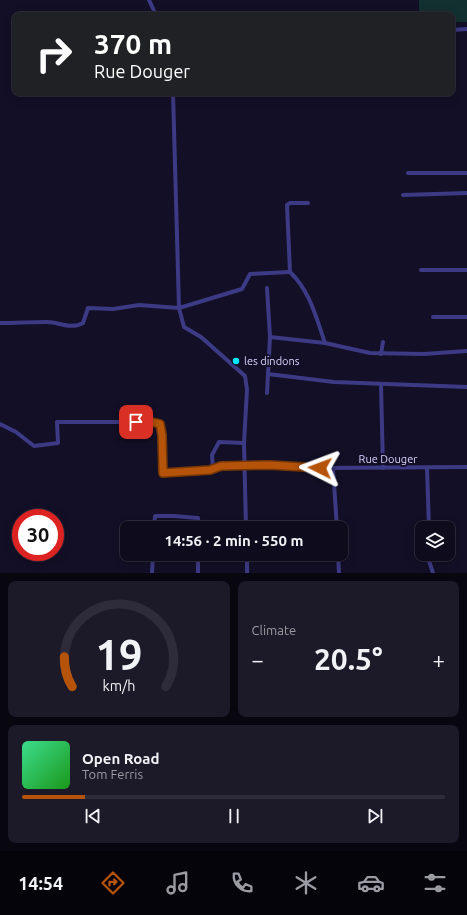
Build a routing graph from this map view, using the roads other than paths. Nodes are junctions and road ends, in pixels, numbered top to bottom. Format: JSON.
{"nodes":[{"id":1,"x":149,"y":0,"type":"edge"},
{"id":2,"x":155,"y":12,"type":"edge"},
{"id":3,"x":467,"y":29,"type":"edge"},
{"id":4,"x":455,"y":30,"type":"edge"},
{"id":5,"x":173,"y":96,"type":"edge"},
{"id":6,"x":467,"y":173,"type":"edge"},
{"id":7,"x":408,"y":174,"type":"dead end"},
{"id":8,"x":467,"y":193,"type":"edge"},
{"id":9,"x":403,"y":195,"type":"dead end"},
{"id":10,"x":308,"y":203,"type":"dead end"},
{"id":11,"x":421,"y":270,"type":"dead end"},
{"id":12,"x":467,"y":270,"type":"edge"},
{"id":13,"x":290,"y":272,"type":"junction"},
{"id":14,"x":267,"y":288,"type":"dead end"},
{"id":15,"x":179,"y":308,"type":"junction"},
{"id":16,"x":433,"y":317,"type":"dead end"},
{"id":17,"x":467,"y":317,"type":"edge"},
{"id":18,"x":0,"y":323,"type":"edge"},
{"id":19,"x":270,"y":337,"type":"junction"},
{"id":20,"x":383,"y":342,"type":"dead end"},
{"id":21,"x":326,"y":343,"type":"junction"},
{"id":22,"x":467,"y":351,"type":"edge"},
{"id":23,"x":381,"y":354,"type":"junction"},
{"id":24,"x":268,"y":374,"type":"junction"},
{"id":25,"x":381,"y":385,"type":"junction"},
{"id":26,"x":467,"y":387,"type":"edge"},
{"id":27,"x":267,"y":393,"type":"dead end"},
{"id":28,"x":0,"y":424,"type":"edge"},
{"id":29,"x":244,"y":443,"type":"junction"},
{"id":30,"x":246,"y":466,"type":"junction"},
{"id":31,"x":467,"y":467,"type":"edge"},
{"id":32,"x":333,"y":468,"type":"junction"},
{"id":33,"x":383,"y":468,"type":"junction"},
{"id":34,"x":427,"y":468,"type":"junction"},
{"id":35,"x":213,"y":469,"type":"junction"},
{"id":36,"x":154,"y":521,"type":"edge"},
{"id":37,"x":198,"y":521,"type":"edge"},
{"id":38,"x":246,"y":521,"type":"edge"},
{"id":39,"x":337,"y":521,"type":"edge"},
{"id":40,"x":429,"y":521,"type":"edge"},
{"id":41,"x":153,"y":561,"type":"edge"},
{"id":42,"x":198,"y":561,"type":"edge"},
{"id":43,"x":247,"y":561,"type":"edge"},
{"id":44,"x":338,"y":561,"type":"edge"},
{"id":45,"x":429,"y":561,"type":"edge"},
{"id":46,"x":152,"y":573,"type":"edge"},
{"id":47,"x":198,"y":573,"type":"edge"},
{"id":48,"x":247,"y":573,"type":"edge"},
{"id":49,"x":339,"y":573,"type":"edge"},
{"id":50,"x":433,"y":573,"type":"edge"}],
"edges":[{"from":1,"to":2,"type":"street"},
{"from":3,"to":4,"type":"street"},
{"from":5,"to":15,"type":"street"},
{"from":6,"to":7,"type":"street"},
{"from":8,"to":9,"type":"street"},
{"from":10,"to":13,"type":"street"},
{"from":11,"to":12,"type":"street"},
{"from":13,"to":15,"type":"street"},
{"from":13,"to":21,"type":"street"},
{"from":14,"to":19,"type":"street"},
{"from":15,"to":18,"type":"street"},
{"from":15,"to":29,"type":"street"},
{"from":16,"to":17,"type":"street"},
{"from":19,"to":21,"type":"street"},
{"from":19,"to":24,"type":"street"},
{"from":20,"to":23,"type":"street"},
{"from":21,"to":23,"type":"street"},
{"from":22,"to":23,"type":"street"},
{"from":24,"to":25,"type":"street"},
{"from":24,"to":27,"type":"street"},
{"from":25,"to":26,"type":"street"},
{"from":25,"to":33,"type":"street"},
{"from":28,"to":35,"type":"street","name":"Rue Douger"},
{"from":29,"to":30,"type":"street"},
{"from":29,"to":35,"type":"street"},
{"from":30,"to":32,"type":"street","name":"Rue Douger"},
{"from":30,"to":35,"type":"street","name":"Rue Douger"},
{"from":30,"to":38,"type":"street"},
{"from":31,"to":34,"type":"street","name":"Rue Douger"},
{"from":32,"to":33,"type":"street","name":"Rue Douger"},
{"from":32,"to":39,"type":"street"},
{"from":33,"to":34,"type":"street","name":"Rue Douger"},
{"from":34,"to":40,"type":"street"},
{"from":36,"to":37,"type":"street"},
{"from":41,"to":46,"type":"street"},
{"from":42,"to":47,"type":"street"},
{"from":43,"to":48,"type":"street"},
{"from":44,"to":49,"type":"street"},
{"from":45,"to":50,"type":"street"}]}
